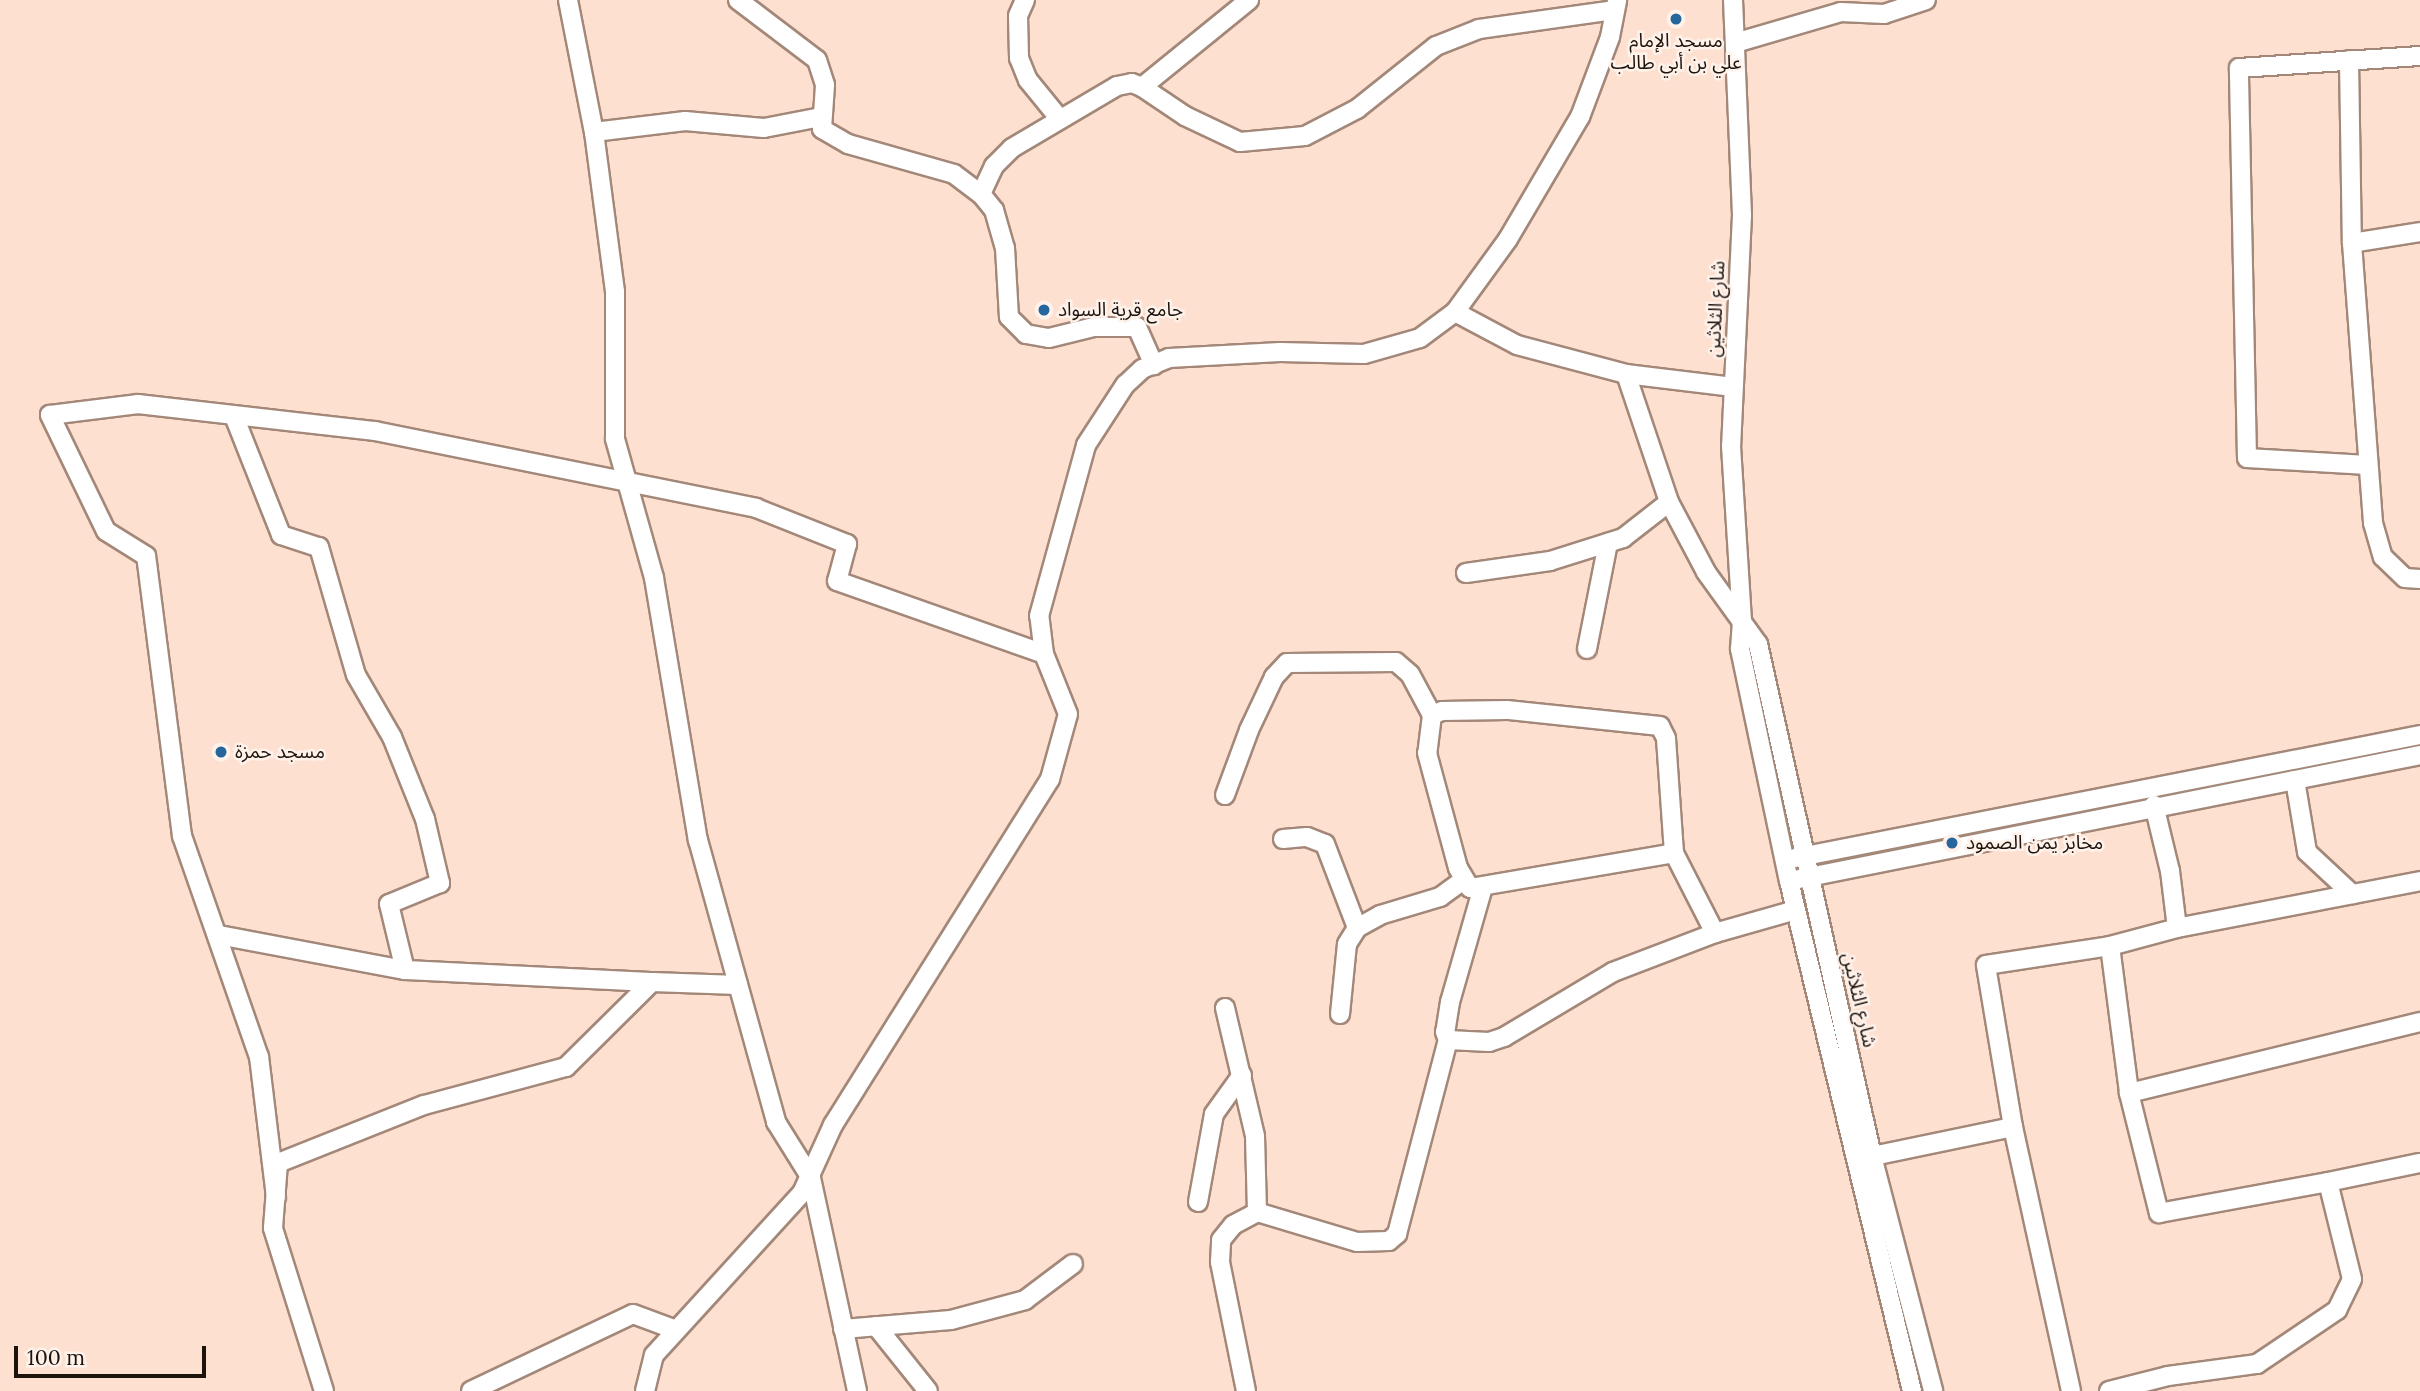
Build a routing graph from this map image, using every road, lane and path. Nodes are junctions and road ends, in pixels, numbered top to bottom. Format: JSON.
{"nodes":[{"id":1,"x":568,"y":0,"type":"edge"},
{"id":2,"x":738,"y":0,"type":"edge"},
{"id":3,"x":1025,"y":0,"type":"edge"},
{"id":4,"x":1250,"y":0,"type":"edge"},
{"id":5,"x":1733,"y":0,"type":"edge"},
{"id":6,"x":1926,"y":0,"type":"edge"},
{"id":7,"x":1615,"y":5,"type":"edge"},
{"id":8,"x":1842,"y":6,"type":"edge"},
{"id":9,"x":1735,"y":43,"type":"junction"},
{"id":10,"x":2420,"y":56,"type":"edge"},
{"id":11,"x":2349,"y":60,"type":"junction"},
{"id":12,"x":1142,"y":87,"type":"junction"},
{"id":13,"x":821,"y":117,"type":"junction"},
{"id":14,"x":1059,"y":118,"type":"junction"},
{"id":15,"x":594,"y":132,"type":"junction"},
{"id":16,"x":981,"y":194,"type":"junction"},
{"id":17,"x":2420,"y":232,"type":"edge"},
{"id":18,"x":2352,"y":243,"type":"junction"},
{"id":19,"x":1455,"y":312,"type":"junction"},
{"id":20,"x":1154,"y":365,"type":"junction"},
{"id":21,"x":1626,"y":374,"type":"junction"},
{"id":22,"x":1733,"y":387,"type":"junction"},
{"id":23,"x":234,"y":416,"type":"junction"},
{"id":24,"x":2367,"y":465,"type":"junction"},
{"id":25,"x":628,"y":485,"type":"junction"},
{"id":26,"x":1669,"y":502,"type":"junction"},
{"id":27,"x":1608,"y":543,"type":"junction"},
{"id":28,"x":1466,"y":573,"type":"dead end"},
{"id":29,"x":2420,"y":579,"type":"edge"},
{"id":30,"x":1742,"y":621,"type":"junction"},
{"id":31,"x":1587,"y":649,"type":"dead end"},
{"id":32,"x":1044,"y":654,"type":"junction"},
{"id":33,"x":1432,"y":715,"type":"junction"},
{"id":34,"x":2420,"y":735,"type":"edge"},
{"id":35,"x":2420,"y":755,"type":"edge"},
{"id":36,"x":2295,"y":780,"type":"junction"},
{"id":37,"x":1225,"y":795,"type":"dead end"},
{"id":38,"x":2154,"y":805,"type":"junction"},
{"id":39,"x":1283,"y":838,"type":"dead end"},
{"id":40,"x":1674,"y":853,"type":"junction"},
{"id":41,"x":1805,"y":856,"type":"junction"},
{"id":42,"x":1784,"y":860,"type":"junction"},
{"id":43,"x":1809,"y":876,"type":"junction"},
{"id":44,"x":1462,"y":881,"type":"junction"},
{"id":45,"x":1789,"y":881,"type":"junction"},
{"id":46,"x":2420,"y":881,"type":"edge"},
{"id":47,"x":1483,"y":887,"type":"junction"},
{"id":48,"x":2351,"y":894,"type":"junction"},
{"id":49,"x":1796,"y":910,"type":"junction"},
{"id":50,"x":1357,"y":928,"type":"junction"},
{"id":51,"x":2177,"y":928,"type":"junction"},
{"id":52,"x":1715,"y":933,"type":"junction"},
{"id":53,"x":219,"y":935,"type":"junction"},
{"id":54,"x":2110,"y":946,"type":"junction"},
{"id":55,"x":405,"y":970,"type":"junction"},
{"id":56,"x":652,"y":982,"type":"junction"},
{"id":57,"x":738,"y":985,"type":"junction"},
{"id":58,"x":1225,"y":1008,"type":"dead end"},
{"id":59,"x":1340,"y":1014,"type":"dead end"},
{"id":60,"x":2420,"y":1022,"type":"edge"},
{"id":61,"x":1448,"y":1040,"type":"junction"},
{"id":62,"x":1242,"y":1074,"type":"junction"},
{"id":63,"x":2129,"y":1093,"type":"junction"},
{"id":64,"x":2013,"y":1126,"type":"junction"},
{"id":65,"x":1864,"y":1158,"type":"junction"},
{"id":66,"x":2420,"y":1163,"type":"edge"},
{"id":67,"x":811,"y":1178,"type":"junction"},
{"id":68,"x":2328,"y":1182,"type":"junction"},
{"id":69,"x":276,"y":1197,"type":"junction"},
{"id":70,"x":1198,"y":1202,"type":"dead end"},
{"id":71,"x":1257,"y":1212,"type":"junction"},
{"id":72,"x":1073,"y":1264,"type":"dead end"},
{"id":73,"x":876,"y":1326,"type":"junction"},
{"id":74,"x":843,"y":1329,"type":"junction"},
{"id":75,"x":676,"y":1330,"type":"junction"},
{"id":76,"x":324,"y":1391,"type":"edge"},
{"id":77,"x":471,"y":1391,"type":"edge"},
{"id":78,"x":645,"y":1391,"type":"edge"},
{"id":79,"x":857,"y":1391,"type":"edge"},
{"id":80,"x":928,"y":1391,"type":"edge"},
{"id":81,"x":1246,"y":1391,"type":"edge"},
{"id":82,"x":1912,"y":1391,"type":"edge"},
{"id":83,"x":1933,"y":1391,"type":"edge"},
{"id":84,"x":2071,"y":1391,"type":"edge"},
{"id":85,"x":2109,"y":1391,"type":"edge"}],
"edges":[{"from":1,"to":15,"type":"street"},
{"from":2,"to":13,"type":"street"},
{"from":3,"to":14,"type":"street"},
{"from":4,"to":12,"type":"street"},
{"from":5,"to":9,"type":"street","name":"شارع الثلاثين"},
{"from":6,"to":8,"type":"street"},
{"from":7,"to":12,"type":"street"},
{"from":7,"to":19,"type":"street"},
{"from":8,"to":9,"type":"street"},
{"from":9,"to":22,"type":"street","name":"شارع الثلاثين"},
{"from":10,"to":11,"type":"street"},
{"from":11,"to":18,"type":"street"},
{"from":11,"to":24,"type":"street"},
{"from":12,"to":14,"type":"street"},
{"from":13,"to":15,"type":"street"},
{"from":13,"to":16,"type":"street"},
{"from":14,"to":16,"type":"street"},
{"from":15,"to":25,"type":"street"},
{"from":16,"to":20,"type":"street"},
{"from":17,"to":18,"type":"street"},
{"from":18,"to":24,"type":"street"},
{"from":19,"to":20,"type":"street"},
{"from":19,"to":21,"type":"street"},
{"from":20,"to":32,"type":"street"},
{"from":21,"to":22,"type":"street"},
{"from":21,"to":26,"type":"street"},
{"from":22,"to":30,"type":"street","name":"شارع الثلاثين"},
{"from":23,"to":25,"type":"street"},
{"from":23,"to":53,"type":"street"},
{"from":23,"to":55,"type":"street"},
{"from":24,"to":29,"type":"street"},
{"from":25,"to":32,"type":"street"},
{"from":25,"to":57,"type":"street"},
{"from":26,"to":27,"type":"street"},
{"from":26,"to":30,"type":"street"},
{"from":27,"to":28,"type":"street"},
{"from":27,"to":31,"type":"street"},
{"from":30,"to":41,"type":"street","name":"شارع الثلاثين"},
{"from":30,"to":42,"type":"street","name":"شارع الثلاثين"},
{"from":32,"to":67,"type":"street"},
{"from":33,"to":37,"type":"street"},
{"from":33,"to":40,"type":"street"},
{"from":33,"to":44,"type":"street"},
{"from":34,"to":41,"type":"street"},
{"from":35,"to":36,"type":"street"},
{"from":36,"to":38,"type":"street"},
{"from":36,"to":48,"type":"street"},
{"from":38,"to":43,"type":"street"},
{"from":38,"to":51,"type":"street"},
{"from":39,"to":50,"type":"street"},
{"from":40,"to":47,"type":"street"},
{"from":40,"to":52,"type":"street"},
{"from":41,"to":42,"type":"street"},
{"from":41,"to":43,"type":"street","name":"شارع الثلاثين"},
{"from":42,"to":45,"type":"street","name":"شارع الثلاثين"},
{"from":43,"to":45,"type":"street"},
{"from":43,"to":65,"type":"street","name":"شارع الثلاثين"},
{"from":44,"to":47,"type":"street"},
{"from":44,"to":50,"type":"street"},
{"from":45,"to":49,"type":"street","name":"شارع الثلاثين"},
{"from":46,"to":48,"type":"street"},
{"from":47,"to":61,"type":"street"},
{"from":48,"to":51,"type":"street"},
{"from":49,"to":52,"type":"street"},
{"from":49,"to":65,"type":"street","name":"شارع الثلاثين"},
{"from":50,"to":59,"type":"street"},
{"from":51,"to":54,"type":"street"},
{"from":52,"to":61,"type":"street"},
{"from":53,"to":55,"type":"street"},
{"from":53,"to":69,"type":"street"},
{"from":54,"to":63,"type":"street"},
{"from":54,"to":64,"type":"street"},
{"from":55,"to":56,"type":"street"},
{"from":56,"to":57,"type":"street"},
{"from":56,"to":69,"type":"street"},
{"from":57,"to":67,"type":"street"},
{"from":58,"to":62,"type":"street"},
{"from":60,"to":63,"type":"street"},
{"from":61,"to":71,"type":"street"},
{"from":62,"to":70,"type":"street"},
{"from":62,"to":71,"type":"street"},
{"from":63,"to":68,"type":"street"},
{"from":64,"to":65,"type":"street"},
{"from":64,"to":84,"type":"street"},
{"from":65,"to":82,"type":"street","name":"شارع الثلاثين"},
{"from":65,"to":83,"type":"street","name":"شارع الثلاثين"},
{"from":66,"to":68,"type":"street"},
{"from":67,"to":74,"type":"street"},
{"from":67,"to":75,"type":"street"},
{"from":68,"to":85,"type":"street"},
{"from":69,"to":76,"type":"street"},
{"from":71,"to":81,"type":"street"},
{"from":72,"to":73,"type":"street"},
{"from":73,"to":74,"type":"street"},
{"from":73,"to":80,"type":"street"},
{"from":74,"to":79,"type":"street"},
{"from":75,"to":77,"type":"street"},
{"from":75,"to":78,"type":"street"}]}
